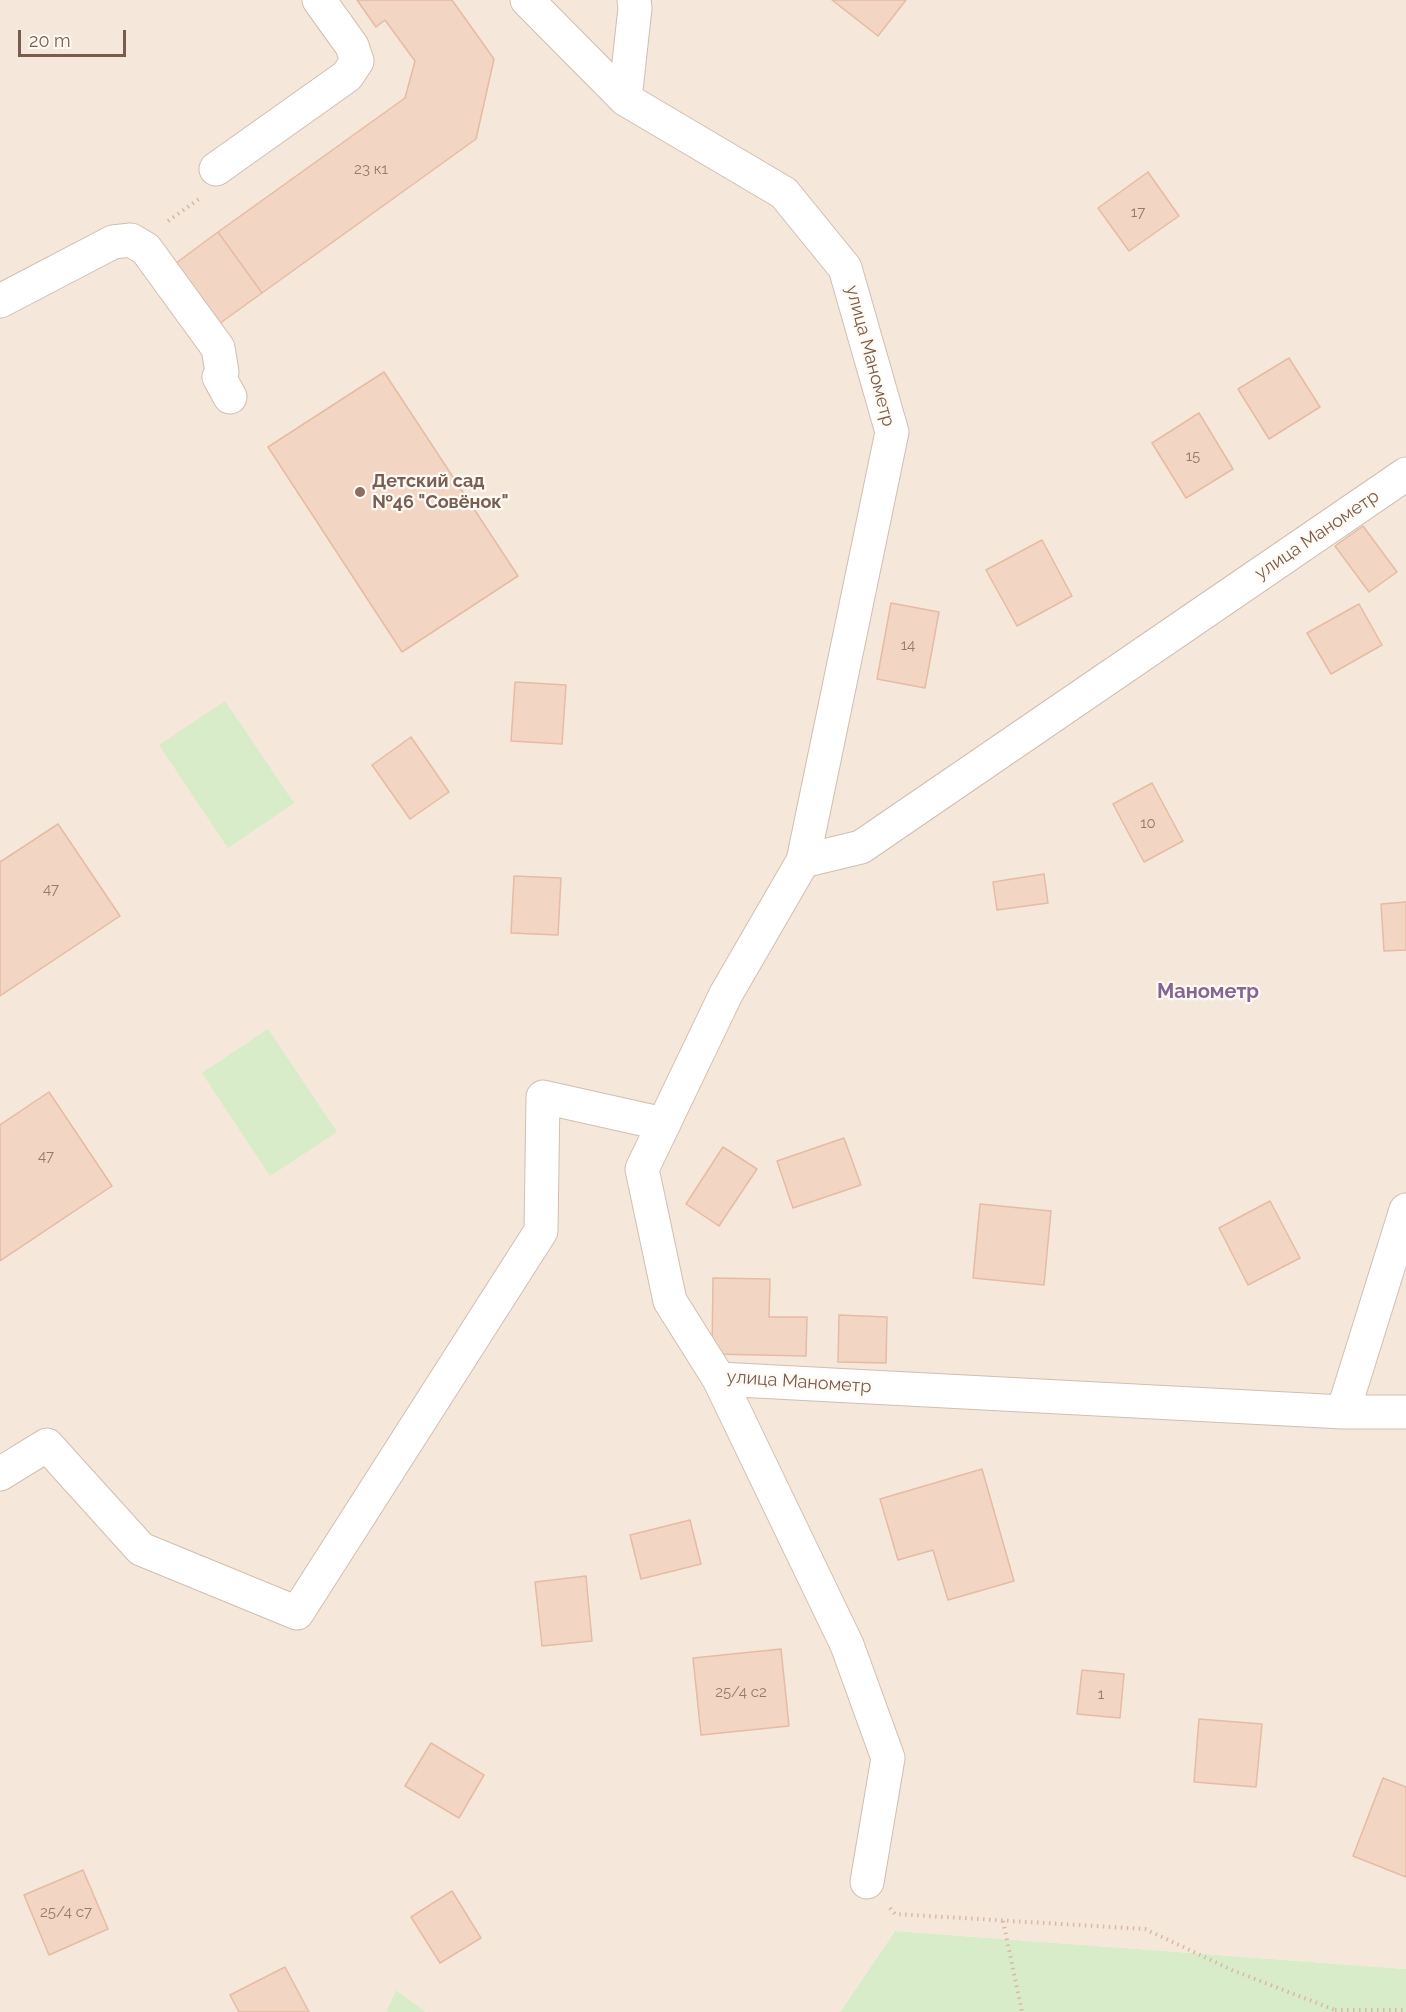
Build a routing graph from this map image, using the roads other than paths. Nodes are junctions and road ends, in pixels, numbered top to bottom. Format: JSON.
{"nodes":[{"id":1,"x":319,"y":0,"type":"edge"},
{"id":2,"x":527,"y":0,"type":"edge"},
{"id":3,"x":634,"y":0,"type":"edge"},
{"id":4,"x":625,"y":99,"type":"junction"},
{"id":5,"x":216,"y":169,"type":"road end"},
{"id":6,"x":0,"y":301,"type":"edge"},
{"id":7,"x":230,"y":397,"type":"dead end"},
{"id":8,"x":1406,"y":474,"type":"edge"},
{"id":9,"x":803,"y":861,"type":"junction"},
{"id":10,"x":664,"y":1124,"type":"junction"},
{"id":11,"x":1406,"y":1210,"type":"edge"},
{"id":12,"x":719,"y":1379,"type":"junction"},
{"id":13,"x":1343,"y":1412,"type":"junction"},
{"id":14,"x":1406,"y":1412,"type":"edge"},
{"id":15,"x":0,"y":1474,"type":"edge"},
{"id":16,"x":867,"y":1882,"type":"road end"}],
"edges":[{"from":1,"to":5,"type":"street"},
{"from":2,"to":4,"type":"street","name":"улица Манометр"},
{"from":3,"to":4,"type":"street"},
{"from":4,"to":9,"type":"street","name":"улица Манометр"},
{"from":6,"to":7,"type":"street"},
{"from":8,"to":9,"type":"street","name":"улица Манометр"},
{"from":9,"to":10,"type":"street","name":"улица Манометр"},
{"from":10,"to":12,"type":"street","name":"улица Манометр"},
{"from":10,"to":15,"type":"street"},
{"from":11,"to":13,"type":"street"},
{"from":12,"to":13,"type":"street","name":"улица Манометр"},
{"from":12,"to":16,"type":"street"},
{"from":13,"to":14,"type":"street","name":"улица Манометр"}]}
